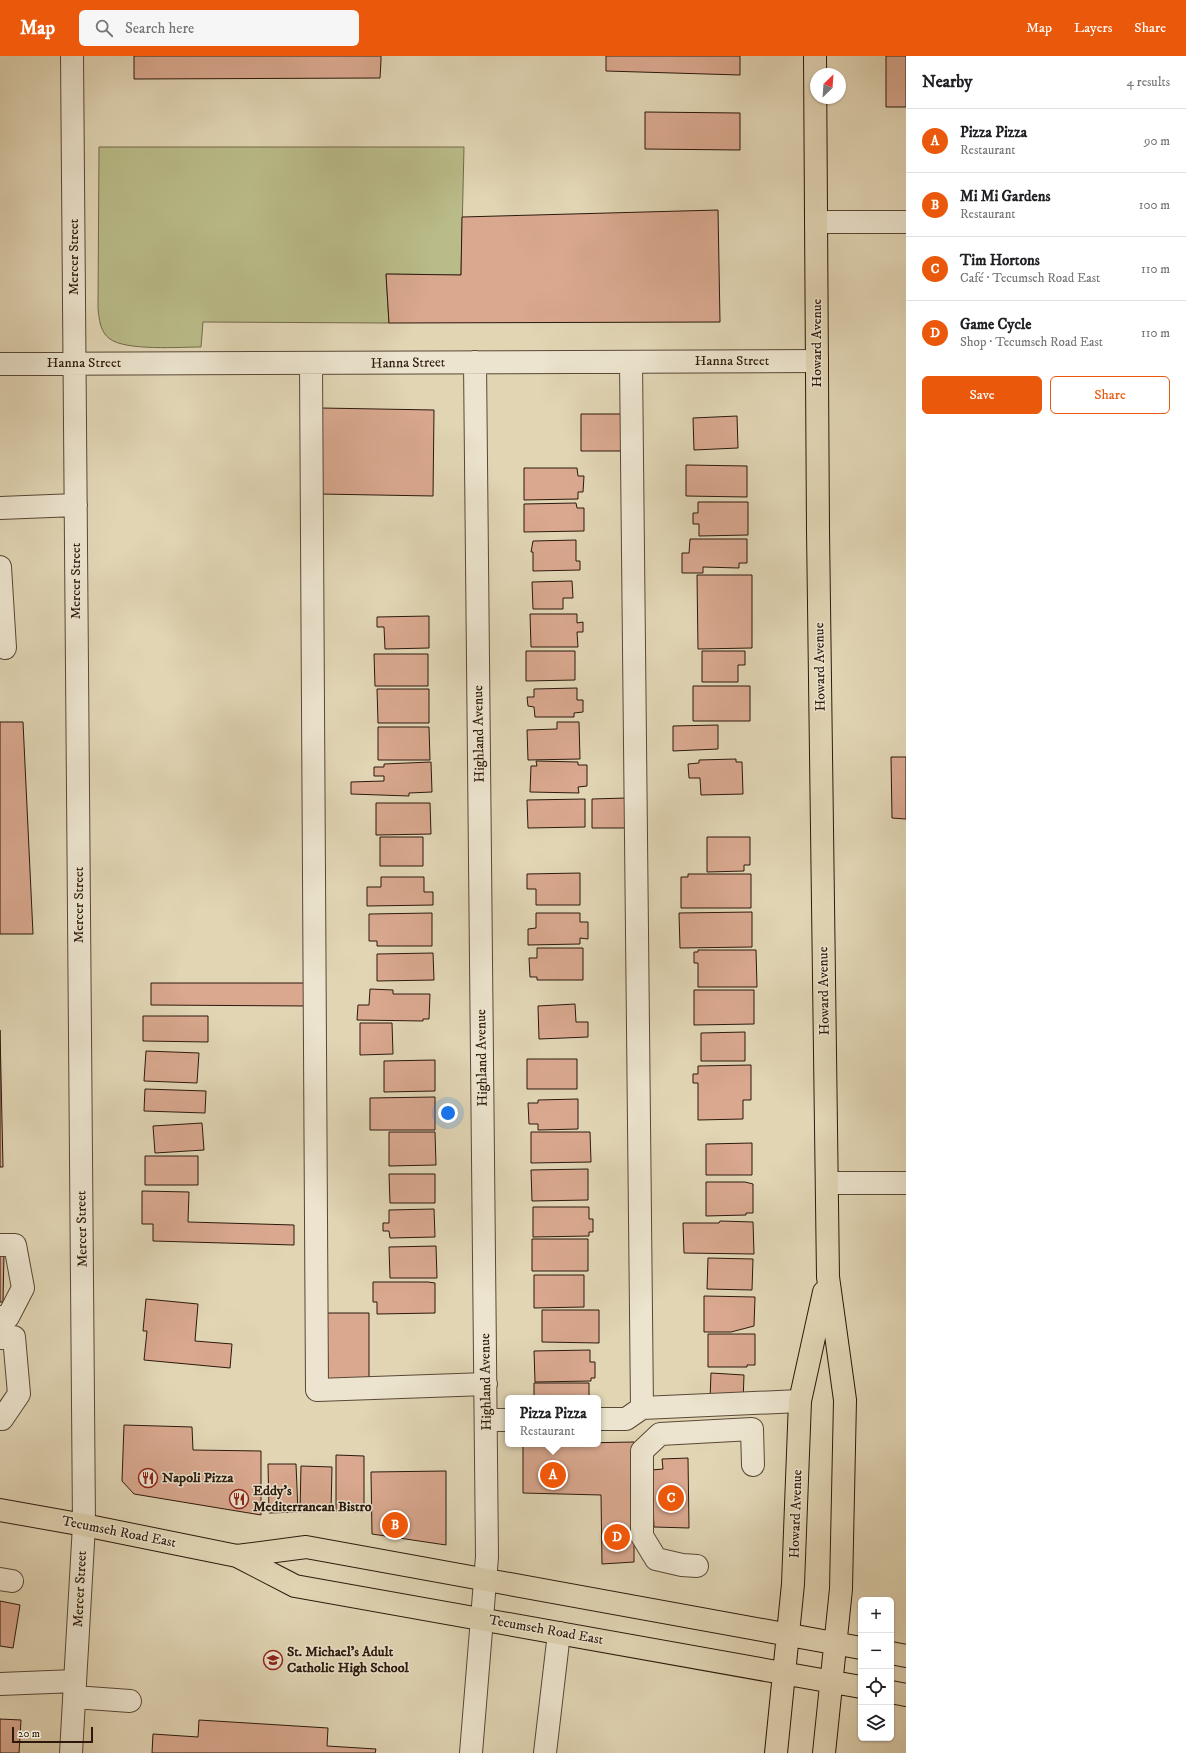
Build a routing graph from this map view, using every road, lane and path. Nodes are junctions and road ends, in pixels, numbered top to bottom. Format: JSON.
{"nodes":[{"id":1,"x":72,"y":56,"type":"edge"},
{"id":2,"x":815,"y":56,"type":"edge"},
{"id":3,"x":816,"y":222,"type":"junction"},
{"id":4,"x":906,"y":222,"type":"edge"},
{"id":5,"x":817,"y":361,"type":"junction"},
{"id":6,"x":475,"y":362,"type":"junction"},
{"id":7,"x":631,"y":362,"type":"junction"},
{"id":8,"x":74,"y":363,"type":"junction"},
{"id":9,"x":0,"y":364,"type":"edge"},
{"id":10,"x":311,"y":364,"type":"junction"},
{"id":11,"x":76,"y":504,"type":"junction"},
{"id":12,"x":0,"y":508,"type":"edge"},
{"id":13,"x":0,"y":568,"type":"edge"},
{"id":14,"x":5,"y":648,"type":"dead end"},
{"id":15,"x":906,"y":1183,"type":"edge"},
{"id":16,"x":827,"y":1184,"type":"junction"},
{"id":17,"x":0,"y":1245,"type":"edge"},
{"id":18,"x":828,"y":1277,"type":"junction"},
{"id":19,"x":0,"y":1317,"type":"edge"},
{"id":20,"x":0,"y":1338,"type":"edge"},
{"id":21,"x":486,"y":1384,"type":"junction"},
{"id":22,"x":800,"y":1401,"type":"junction"},
{"id":23,"x":642,"y":1408,"type":"junction"},
{"id":24,"x":0,"y":1419,"type":"edge"},
{"id":25,"x":601,"y":1419,"type":"edge"},
{"id":26,"x":486,"y":1420,"type":"junction"},
{"id":27,"x":505,"y":1420,"type":"edge"},
{"id":28,"x":752,"y":1465,"type":"dead end"},
{"id":29,"x":0,"y":1510,"type":"edge"},
{"id":30,"x":84,"y":1525,"type":"junction"},
{"id":31,"x":238,"y":1556,"type":"junction"},
{"id":32,"x":697,"y":1566,"type":"dead end"},
{"id":33,"x":485,"y":1580,"type":"junction"},
{"id":34,"x":483,"y":1619,"type":"junction"},
{"id":35,"x":559,"y":1633,"type":"junction"},
{"id":36,"x":788,"y":1635,"type":"junction"},
{"id":37,"x":835,"y":1643,"type":"junction"},
{"id":38,"x":858,"y":1647,"type":"edge"},
{"id":39,"x":894,"y":1654,"type":"edge"},
{"id":40,"x":906,"y":1656,"type":"edge"},
{"id":41,"x":784,"y":1673,"type":"junction"},
{"id":42,"x":831,"y":1681,"type":"junction"},
{"id":43,"x":1,"y":1683,"type":"edge"},
{"id":44,"x":858,"y":1686,"type":"edge"},
{"id":45,"x":75,"y":1689,"type":"junction"},
{"id":46,"x":894,"y":1693,"type":"edge"},
{"id":47,"x":906,"y":1695,"type":"edge"},
{"id":48,"x":130,"y":1701,"type":"dead end"},
{"id":49,"x":71,"y":1753,"type":"edge"},
{"id":50,"x":471,"y":1753,"type":"edge"},
{"id":51,"x":545,"y":1753,"type":"edge"},
{"id":52,"x":776,"y":1753,"type":"edge"},
{"id":53,"x":824,"y":1753,"type":"edge"}],
"edges":[{"from":1,"to":8,"type":"street","name":"Mercer Street"},
{"from":2,"to":3,"type":"main road","name":"Howard Avenue"},
{"from":3,"to":4,"type":"street"},
{"from":3,"to":5,"type":"main road","name":"Howard Avenue"},
{"from":5,"to":7,"type":"street","name":"Hanna Street"},
{"from":5,"to":16,"type":"main road","name":"Howard Avenue"},
{"from":6,"to":7,"type":"street","name":"Hanna Street"},
{"from":6,"to":10,"type":"street","name":"Hanna Street"},
{"from":6,"to":21,"type":"street","name":"Highland Avenue"},
{"from":7,"to":23,"type":"street"},
{"from":8,"to":9,"type":"street","name":"Hanna Street"},
{"from":8,"to":10,"type":"street","name":"Hanna Street"},
{"from":8,"to":11,"type":"street","name":"Mercer Street"},
{"from":10,"to":21,"type":"street"},
{"from":11,"to":12,"type":"street"},
{"from":11,"to":30,"type":"street","name":"Mercer Street"},
{"from":13,"to":14,"type":"street"},
{"from":15,"to":16,"type":"street"},
{"from":16,"to":18,"type":"main road","name":"Howard Avenue"},
{"from":17,"to":19,"type":"street"},
{"from":18,"to":22,"type":"main road","name":"Howard Avenue"},
{"from":18,"to":37,"type":"main road","name":"Howard Avenue"},
{"from":20,"to":24,"type":"street"},
{"from":21,"to":26,"type":"street","name":"Highland Avenue"},
{"from":22,"to":23,"type":"street"},
{"from":22,"to":36,"type":"main road","name":"Howard Avenue"},
{"from":23,"to":25,"type":"street"},
{"from":26,"to":27,"type":"street"},
{"from":26,"to":33,"type":"street","name":"Highland Avenue"},
{"from":28,"to":32,"type":"street"},
{"from":29,"to":30,"type":"main road","name":"Tecumseh Road East"},
{"from":30,"to":31,"type":"main road","name":"Tecumseh Road East"},
{"from":30,"to":45,"type":"street","name":"Mercer Street"},
{"from":31,"to":33,"type":"main road","name":"Tecumseh Road East"},
{"from":31,"to":34,"type":"main road","name":"Tecumseh Road East"},
{"from":33,"to":34,"type":"street","name":"Highland Avenue"},
{"from":33,"to":36,"type":"main road","name":"Tecumseh Road East"},
{"from":34,"to":35,"type":"main road","name":"Tecumseh Road East"},
{"from":34,"to":50,"type":"street","name":"Highland Avenue"},
{"from":35,"to":41,"type":"main road","name":"Tecumseh Road East"},
{"from":35,"to":51,"type":"street"},
{"from":36,"to":37,"type":"main road","name":"Tecumseh Road East"},
{"from":36,"to":41,"type":"main road","name":"Howard Avenue"},
{"from":37,"to":38,"type":"main road","name":"Tecumseh Road East"},
{"from":37,"to":42,"type":"main road","name":"Howard Avenue"},
{"from":39,"to":40,"type":"main road"},
{"from":41,"to":42,"type":"main road","name":"Tecumseh Road East"},
{"from":41,"to":52,"type":"main road","name":"Howard Avenue"},
{"from":42,"to":44,"type":"main road","name":"Tecumseh Road East"},
{"from":42,"to":53,"type":"main road","name":"Howard Avenue"},
{"from":43,"to":45,"type":"street"},
{"from":45,"to":48,"type":"street"},
{"from":45,"to":49,"type":"street","name":"Mercer Street"},
{"from":46,"to":47,"type":"main road"}]}
